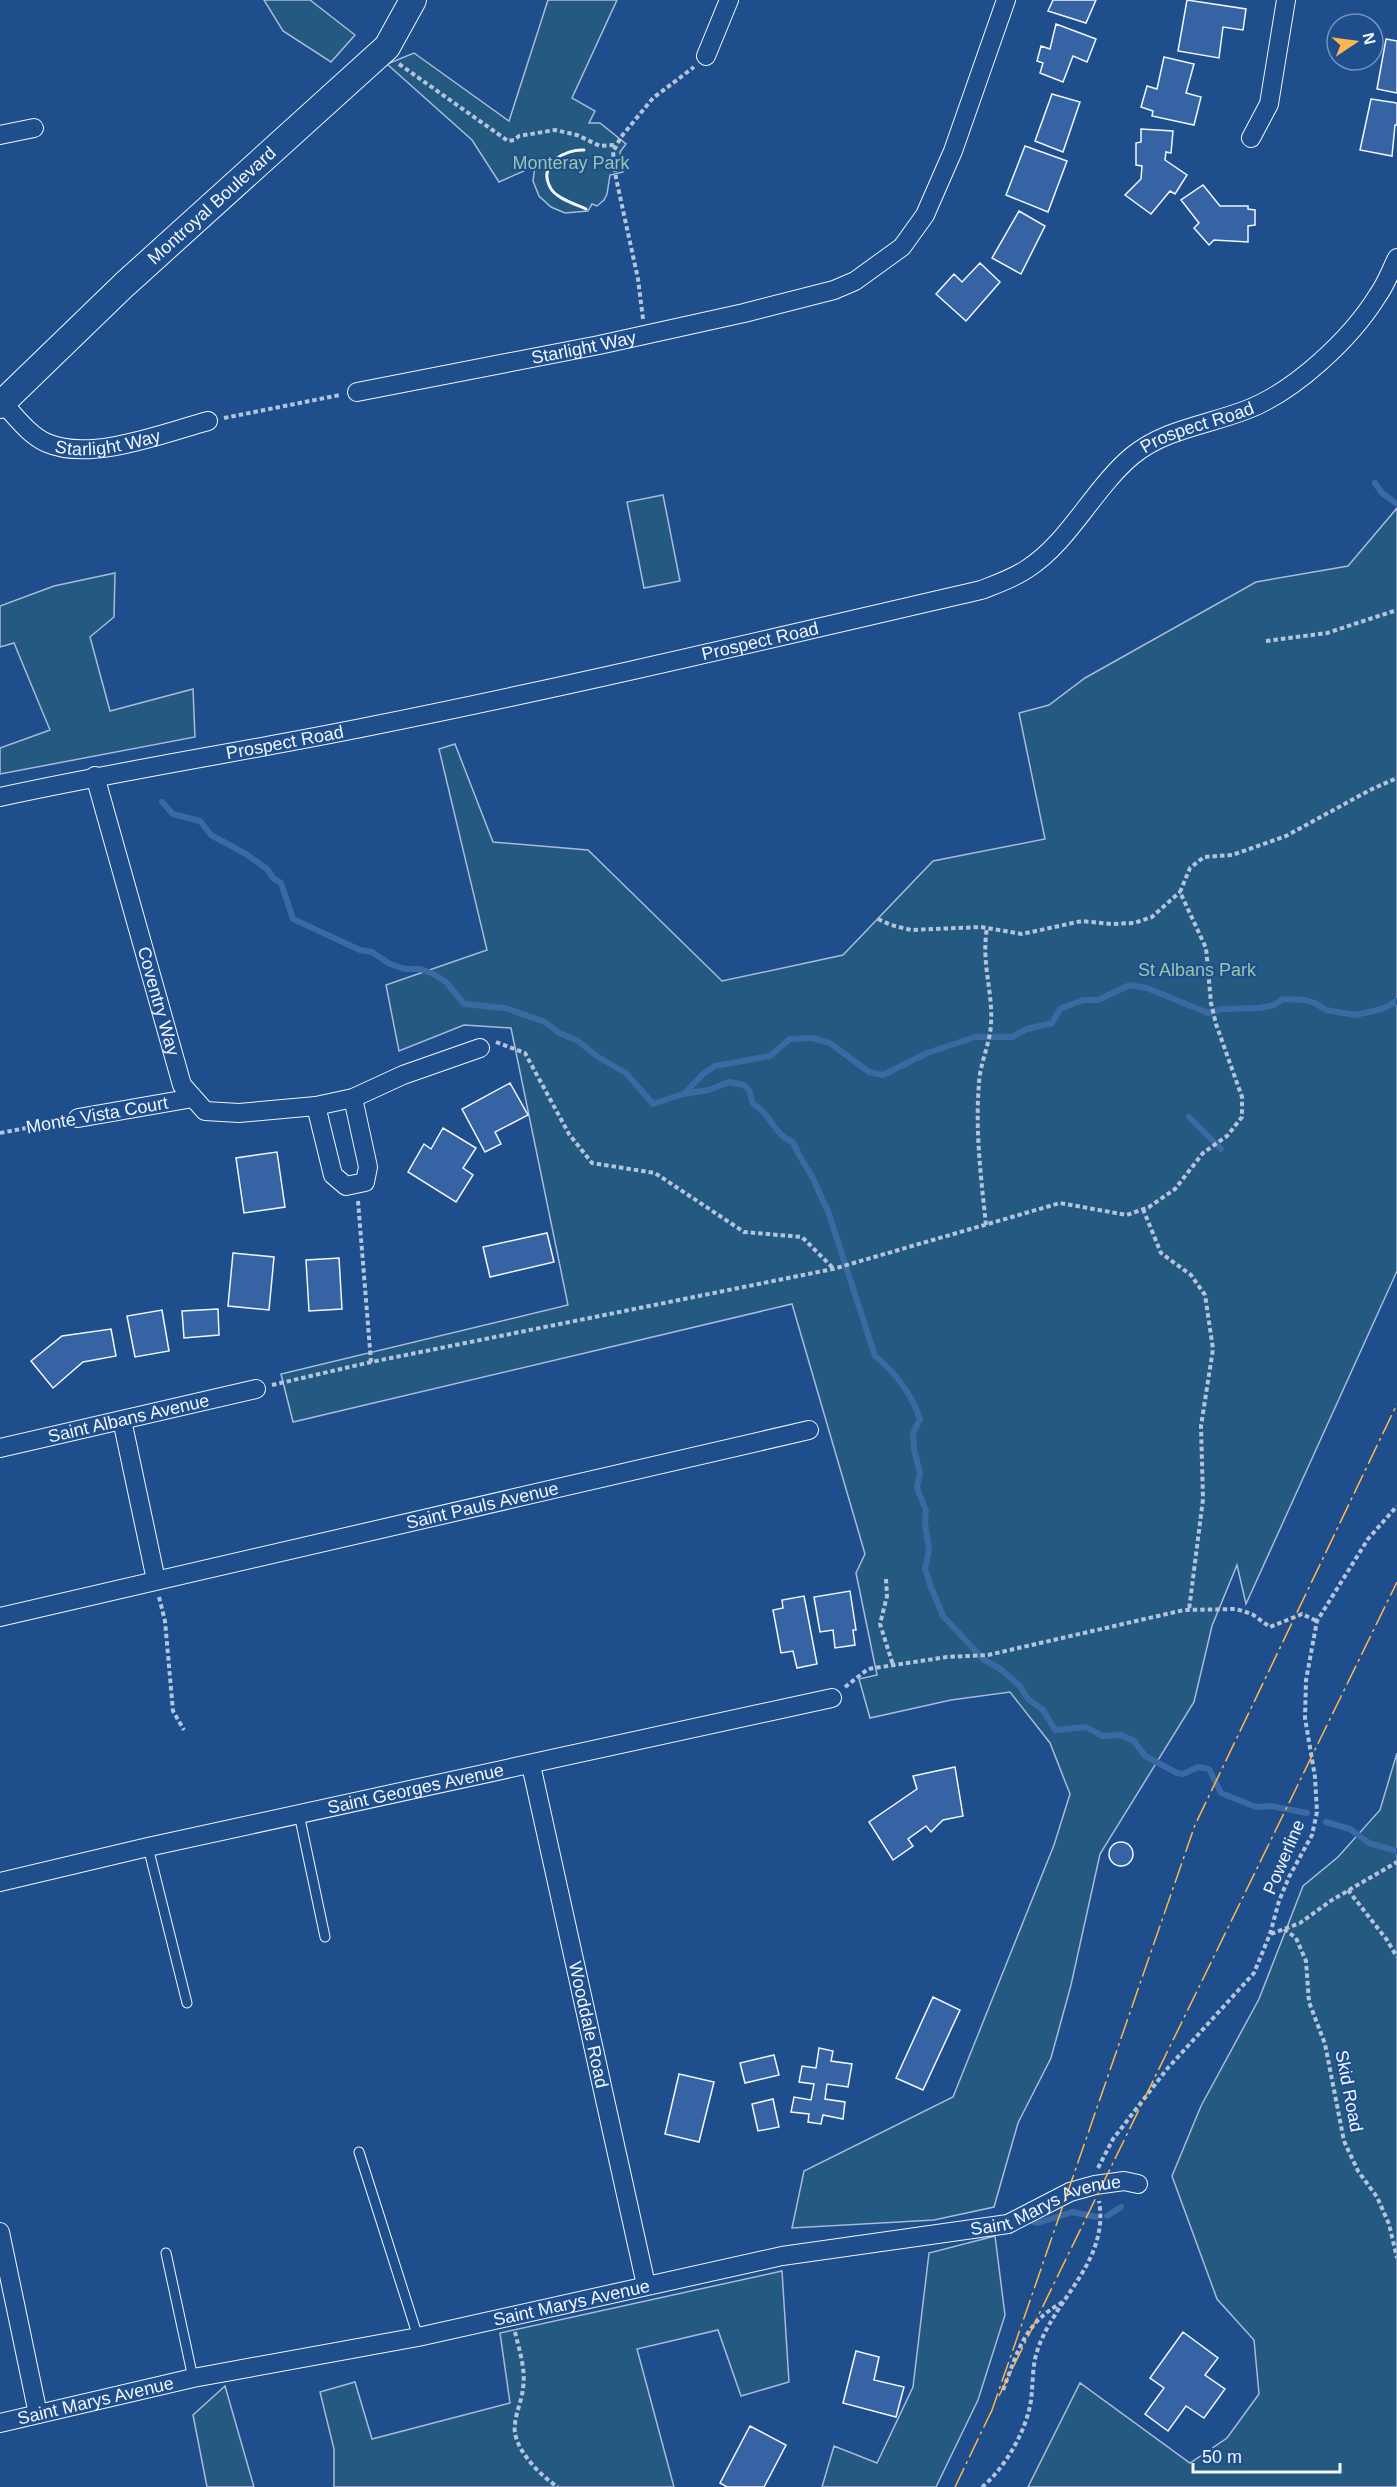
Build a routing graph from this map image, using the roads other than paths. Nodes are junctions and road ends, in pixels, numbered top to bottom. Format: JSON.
{"nodes":[{"id":1,"x":412,"y":0,"type":"edge"},
{"id":2,"x":729,"y":0,"type":"edge"},
{"id":3,"x":1006,"y":0,"type":"edge"},
{"id":4,"x":1286,"y":0,"type":"edge"},
{"id":5,"x":706,"y":56,"type":"road end"},
{"id":6,"x":34,"y":128,"type":"dead end"},
{"id":7,"x":0,"y":135,"type":"edge"},
{"id":8,"x":1251,"y":138,"type":"dead end"},
{"id":9,"x":1397,"y":258,"type":"edge"},
{"id":10,"x":357,"y":392,"type":"road end"},
{"id":11,"x":1,"y":404,"type":"edge"},
{"id":12,"x":208,"y":421,"type":"road end"},
{"id":13,"x":95,"y":776,"type":"junction"},
{"id":14,"x":0,"y":797,"type":"edge"},
{"id":15,"x":480,"y":1048,"type":"road end"},
{"id":16,"x":193,"y":1098,"type":"junction"},
{"id":17,"x":353,"y":1098,"type":"junction"},
{"id":18,"x":316,"y":1106,"type":"junction"},
{"id":19,"x":78,"y":1118,"type":"road end"},
{"id":20,"x":256,"y":1389,"type":"road end"},
{"id":21,"x":122,"y":1420,"type":"junction"},
{"id":22,"x":809,"y":1430,"type":"dead end"},
{"id":23,"x":0,"y":1448,"type":"edge"},
{"id":24,"x":156,"y":1580,"type":"junction"},
{"id":25,"x":0,"y":1617,"type":"edge"},
{"id":26,"x":832,"y":1698,"type":"road end"},
{"id":27,"x":531,"y":1765,"type":"junction"},
{"id":28,"x":299,"y":1814,"type":"junction"},
{"id":29,"x":148,"y":1847,"type":"junction"},
{"id":30,"x":0,"y":1882,"type":"edge"},
{"id":31,"x":325,"y":1937,"type":"dead end"},
{"id":32,"x":187,"y":2002,"type":"dead end"},
{"id":33,"x":359,"y":2152,"type":"dead end"},
{"id":34,"x":1138,"y":2184,"type":"dead end"},
{"id":35,"x":0,"y":2232,"type":"edge"},
{"id":36,"x":166,"y":2253,"type":"dead end"},
{"id":37,"x":646,"y":2285,"type":"junction"},
{"id":38,"x":418,"y":2337,"type":"junction"},
{"id":39,"x":193,"y":2378,"type":"junction"},
{"id":40,"x":38,"y":2414,"type":"junction"},
{"id":41,"x":0,"y":2422,"type":"edge"}],
"edges":[{"from":1,"to":11,"type":"street","name":"Montroyal Boulevard"},
{"from":2,"to":5,"type":"street"},
{"from":3,"to":10,"type":"street","name":"Starlight Way"},
{"from":4,"to":8,"type":"street"},
{"from":6,"to":7,"type":"street"},
{"from":9,"to":13,"type":"street","name":"Prospect Road"},
{"from":11,"to":12,"type":"street","name":"Starlight Way"},
{"from":13,"to":14,"type":"street","name":"Prospect Road"},
{"from":13,"to":16,"type":"street","name":"Coventry Way"},
{"from":15,"to":17,"type":"street"},
{"from":16,"to":18,"type":"street"},
{"from":16,"to":19,"type":"street","name":"Monte Vista Court"},
{"from":17,"to":18,"type":"street"},
{"from":17,"to":18,"type":"street"},
{"from":20,"to":21,"type":"street","name":"Saint Albans Avenue"},
{"from":21,"to":23,"type":"street","name":"Saint Albans Avenue"},
{"from":21,"to":24,"type":"street"},
{"from":22,"to":24,"type":"street","name":"Saint Pauls Avenue"},
{"from":24,"to":25,"type":"street","name":"Saint Pauls Avenue"},
{"from":26,"to":27,"type":"street","name":"Saint Georges Avenue"},
{"from":27,"to":28,"type":"street","name":"Saint Georges Avenue"},
{"from":27,"to":37,"type":"street","name":"Wooddale Road"},
{"from":28,"to":29,"type":"street","name":"Saint Georges Avenue"},
{"from":28,"to":31,"type":"lane"},
{"from":29,"to":30,"type":"street","name":"Saint Georges Avenue"},
{"from":29,"to":32,"type":"lane"},
{"from":33,"to":38,"type":"lane"},
{"from":34,"to":37,"type":"street","name":"Saint Marys Avenue"},
{"from":35,"to":40,"type":"street"},
{"from":36,"to":39,"type":"lane"},
{"from":37,"to":38,"type":"street","name":"Saint Marys Avenue"},
{"from":38,"to":39,"type":"street","name":"Saint Marys Avenue"},
{"from":39,"to":40,"type":"street","name":"Saint Marys Avenue"},
{"from":40,"to":41,"type":"street","name":"Saint Marys Avenue"}]}
